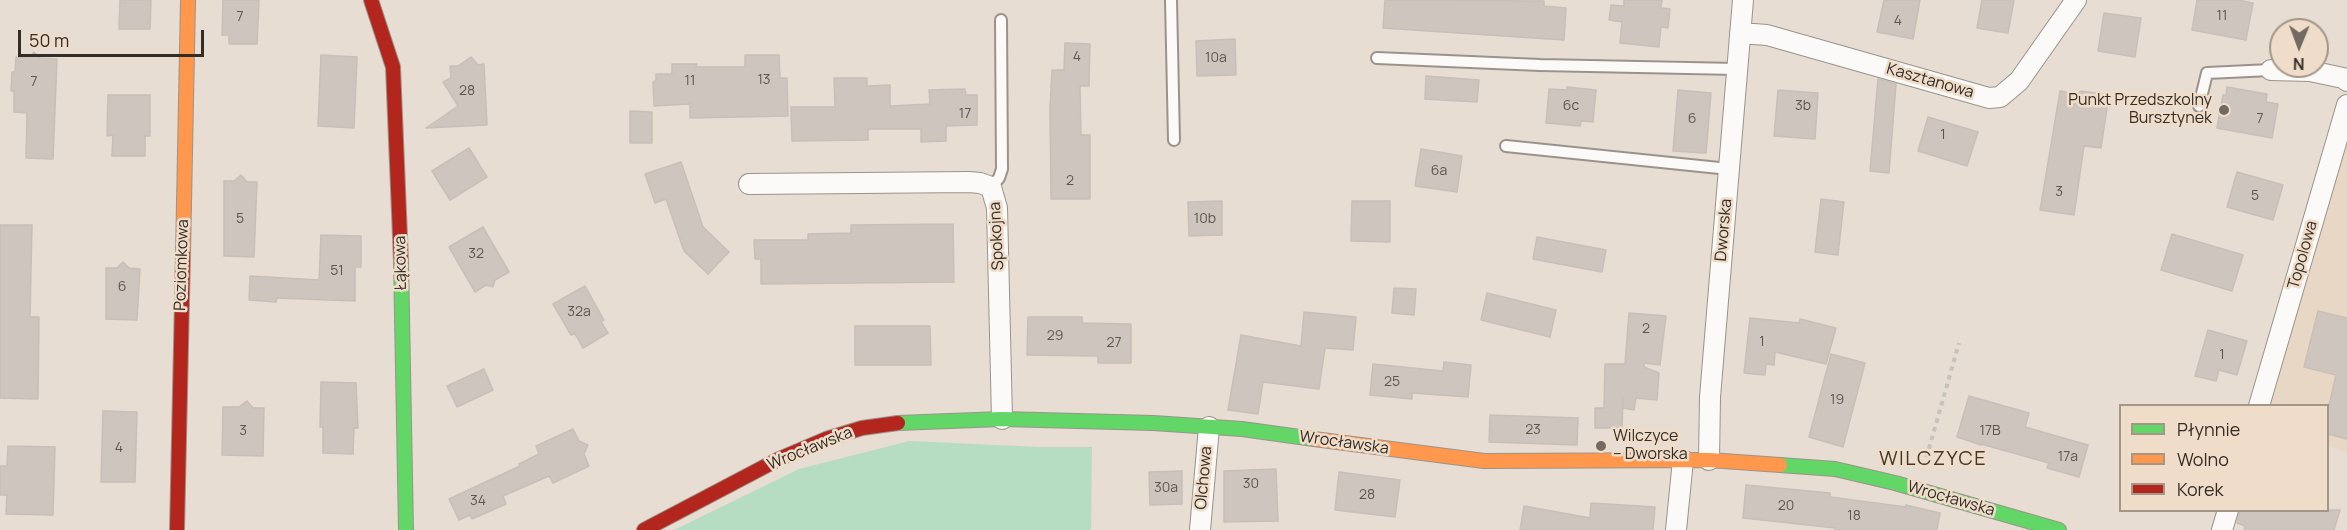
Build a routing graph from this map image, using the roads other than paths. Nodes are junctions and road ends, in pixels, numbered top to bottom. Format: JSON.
{"nodes":[{"id":1,"x":188,"y":0,"type":"edge"},
{"id":2,"x":371,"y":0,"type":"edge"},
{"id":3,"x":1172,"y":0,"type":"edge"},
{"id":4,"x":1743,"y":0,"type":"edge"},
{"id":5,"x":2076,"y":0,"type":"edge"},
{"id":6,"x":1001,"y":20,"type":"dead end"},
{"id":7,"x":1740,"y":33,"type":"junction"},
{"id":8,"x":1377,"y":58,"type":"dead end"},
{"id":9,"x":1737,"y":69,"type":"junction"},
{"id":10,"x":2269,"y":70,"type":"edge"},
{"id":11,"x":2329,"y":75,"type":"edge"},
{"id":12,"x":2347,"y":81,"type":"edge"},
{"id":13,"x":2347,"y":105,"type":"edge"},
{"id":14,"x":2199,"y":106,"type":"dead end"},
{"id":15,"x":1174,"y":140,"type":"dead end"},
{"id":16,"x":1506,"y":146,"type":"dead end"},
{"id":17,"x":1729,"y":169,"type":"junction"},
{"id":18,"x":749,"y":184,"type":"dead end"},
{"id":19,"x":992,"y":188,"type":"junction"},
{"id":20,"x":2259,"y":404,"type":"edge"},
{"id":21,"x":1002,"y":419,"type":"junction"},
{"id":22,"x":1209,"y":427,"type":"junction"},
{"id":23,"x":1683,"y":460,"type":"junction"},
{"id":24,"x":1709,"y":460,"type":"junction"},
{"id":25,"x":2227,"y":512,"type":"edge"},
{"id":26,"x":2035,"y":527,"type":"edge"},
{"id":27,"x":177,"y":530,"type":"edge"},
{"id":28,"x":406,"y":530,"type":"edge"},
{"id":29,"x":644,"y":530,"type":"edge"},
{"id":30,"x":1200,"y":530,"type":"edge"},
{"id":31,"x":1676,"y":530,"type":"edge"},
{"id":32,"x":2059,"y":530,"type":"edge"},
{"id":33,"x":2222,"y":530,"type":"edge"}],
"edges":[{"from":1,"to":27,"type":"street","name":"Poziomkowa"},
{"from":2,"to":28,"type":"street","name":"Łąkowa"},
{"from":3,"to":15,"type":"lane"},
{"from":4,"to":7,"type":"street","name":"Dworska"},
{"from":5,"to":7,"type":"street","name":"Kasztanowa"},
{"from":6,"to":19,"type":"lane"},
{"from":7,"to":9,"type":"street","name":"Dworska"},
{"from":8,"to":9,"type":"lane"},
{"from":9,"to":17,"type":"street","name":"Dworska"},
{"from":10,"to":14,"type":"lane"},
{"from":11,"to":12,"type":"street"},
{"from":13,"to":20,"type":"street","name":"Topolowa"},
{"from":16,"to":17,"type":"lane"},
{"from":17,"to":24,"type":"street","name":"Dworska"},
{"from":18,"to":19,"type":"street","name":"Spokojna"},
{"from":19,"to":21,"type":"street","name":"Spokojna"},
{"from":21,"to":22,"type":"street","name":"Wrocławska"},
{"from":21,"to":29,"type":"street","name":"Wrocławska"},
{"from":22,"to":23,"type":"street","name":"Wrocławska"},
{"from":22,"to":30,"type":"street","name":"Olchowa"},
{"from":23,"to":24,"type":"street","name":"Wrocławska"},
{"from":23,"to":31,"type":"street"},
{"from":24,"to":26,"type":"street","name":"Wrocławska"},
{"from":25,"to":33,"type":"street"},
{"from":26,"to":32,"type":"street","name":"Wrocławska"}]}
